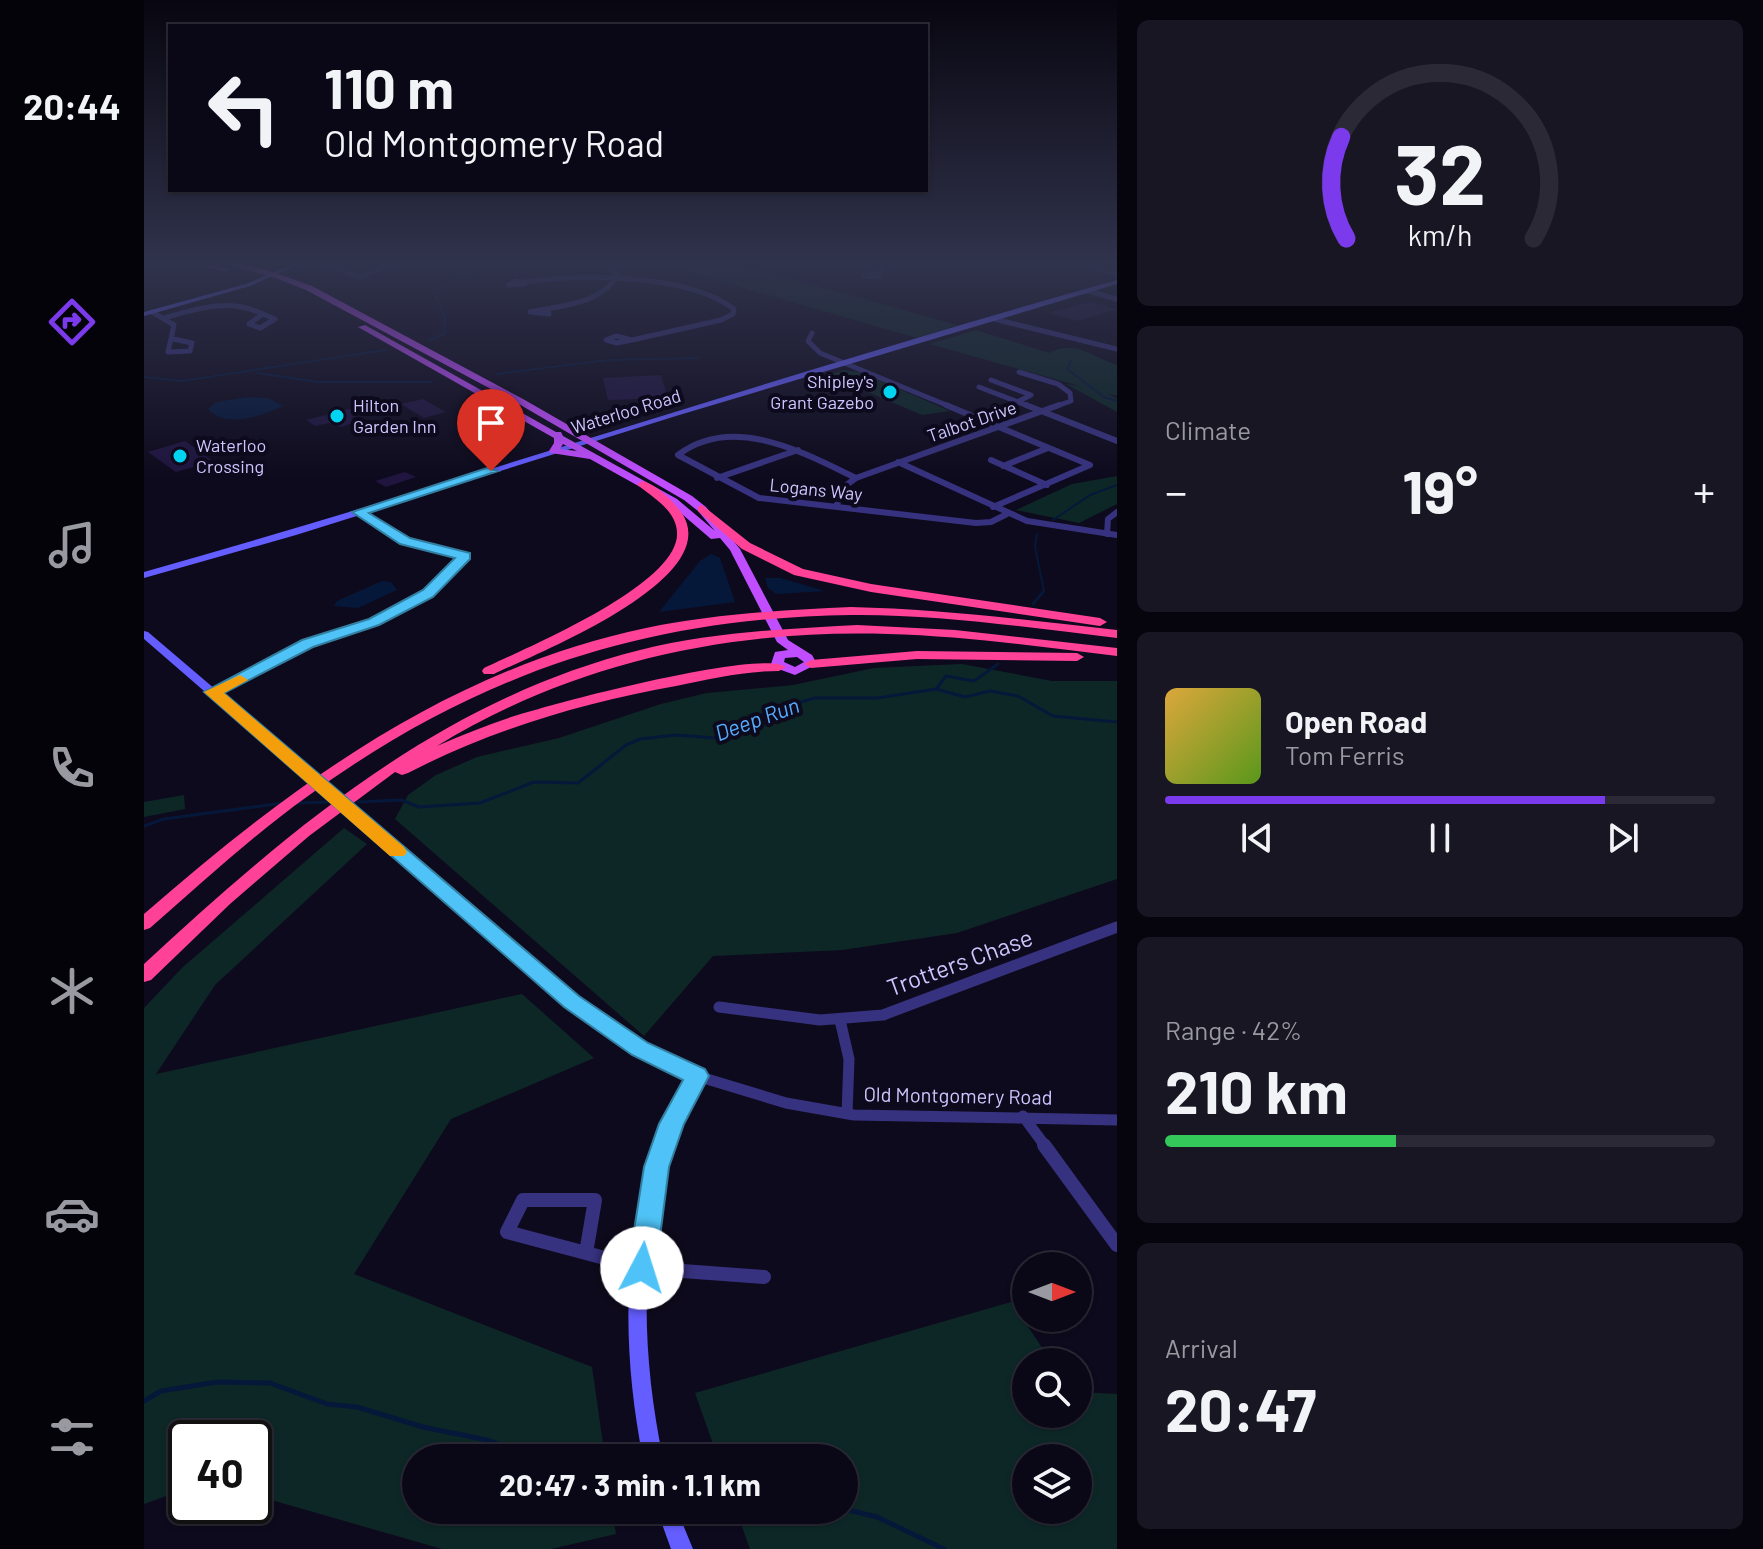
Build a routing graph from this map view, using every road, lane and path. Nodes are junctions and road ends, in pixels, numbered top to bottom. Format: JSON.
{"nodes":[{"id":1,"x":173,"y":334,"type":"edge"},
{"id":2,"x":375,"y":334,"type":"edge"},
{"id":3,"x":395,"y":334,"type":"edge"},
{"id":4,"x":657,"y":334,"type":"edge"},
{"id":5,"x":811,"y":334,"type":"edge"},
{"id":6,"x":942,"y":334,"type":"edge"},
{"id":7,"x":1057,"y":334,"type":"edge"},
{"id":8,"x":173,"y":339,"type":"junction"},
{"id":9,"x":632,"y":340,"type":"dead end"},
{"id":10,"x":1117,"y":349,"type":"edge"},
{"id":11,"x":845,"y":363,"type":"junction"},
{"id":12,"x":1019,"y":372,"type":"dead end"},
{"id":13,"x":991,"y":380,"type":"dead end"},
{"id":14,"x":979,"y":387,"type":"dead end"},
{"id":15,"x":1017,"y":402,"type":"junction"},
{"id":16,"x":1042,"y":412,"type":"junction"},
{"id":17,"x":999,"y":428,"type":"junction"},
{"id":18,"x":558,"y":434,"type":"junction"},
{"id":19,"x":590,"y":440,"type":"junction"},
{"id":20,"x":1117,"y":441,"type":"edge"},
{"id":21,"x":577,"y":444,"type":"junction"},
{"id":22,"x":1048,"y":448,"type":"junction"},
{"id":23,"x":798,"y":450,"type":"junction"},
{"id":24,"x":554,"y":451,"type":"junction"},
{"id":25,"x":601,"y":459,"type":"junction"},
{"id":26,"x":991,"y":460,"type":"dead end"},
{"id":27,"x":898,"y":462,"type":"junction"},
{"id":28,"x":1003,"y":466,"type":"junction"},
{"id":29,"x":717,"y":478,"type":"junction"},
{"id":30,"x":856,"y":478,"type":"junction"},
{"id":31,"x":643,"y":484,"type":"junction"},
{"id":32,"x":1047,"y":485,"type":"junction"},
{"id":33,"x":836,"y":507,"type":"junction"},
{"id":34,"x":993,"y":507,"type":"junction"},
{"id":35,"x":702,"y":509,"type":"junction"},
{"id":36,"x":358,"y":512,"type":"junction"},
{"id":37,"x":1117,"y":512,"type":"edge"},
{"id":38,"x":1007,"y":514,"type":"junction"},
{"id":39,"x":1107,"y":534,"type":"junction"},
{"id":40,"x":1117,"y":535,"type":"edge"},
{"id":41,"x":746,"y":574,"type":"junction"},
{"id":42,"x":144,"y":575,"type":"edge"},
{"id":43,"x":1117,"y":624,"type":"edge"},
{"id":44,"x":144,"y":634,"type":"edge"},
{"id":45,"x":1117,"y":634,"type":"edge"},
{"id":46,"x":1117,"y":652,"type":"edge"},
{"id":47,"x":786,"y":654,"type":"junction"},
{"id":48,"x":1117,"y":660,"type":"edge"},
{"id":49,"x":811,"y":664,"type":"junction"},
{"id":50,"x":213,"y":692,"type":"junction"},
{"id":51,"x":365,"y":749,"type":"junction"},
{"id":52,"x":378,"y":779,"type":"junction"},
{"id":53,"x":144,"y":924,"type":"edge"},
{"id":54,"x":1117,"y":927,"type":"edge"},
{"id":55,"x":144,"y":975,"type":"edge"},
{"id":56,"x":719,"y":1007,"type":"dead end"},
{"id":57,"x":840,"y":1020,"type":"junction"},
{"id":58,"x":697,"y":1076,"type":"junction"},
{"id":59,"x":847,"y":1114,"type":"junction"},
{"id":60,"x":1023,"y":1116,"type":"junction"},
{"id":61,"x":1117,"y":1120,"type":"edge"},
{"id":62,"x":1117,"y":1245,"type":"edge"},
{"id":63,"x":586,"y":1254,"type":"junction"},
{"id":64,"x":642,"y":1268,"type":"junction"},
{"id":65,"x":764,"y":1277,"type":"dead end"},
{"id":66,"x":651,"y":1444,"type":"edge"},
{"id":67,"x":672,"y":1524,"type":"edge"},
{"id":68,"x":682,"y":1549,"type":"edge"}],
"edges":[{"from":1,"to":8,"type":"street"},
{"from":2,"to":18,"type":"main road"},
{"from":3,"to":19,"type":"main road"},
{"from":4,"to":9,"type":"street"},
{"from":5,"to":11,"type":"street"},
{"from":6,"to":11,"type":"main road","name":"Waterloo Road"},
{"from":7,"to":10,"type":"street"},
{"from":8,"to":8,"type":"street"},
{"from":11,"to":17,"type":"street"},
{"from":11,"to":19,"type":"main road","name":"Waterloo Road"},
{"from":12,"to":16,"type":"street","name":"Talbot Drive"},
{"from":13,"to":15,"type":"street"},
{"from":14,"to":15,"type":"street"},
{"from":15,"to":16,"type":"street"},
{"from":16,"to":17,"type":"street","name":"Talbot Drive"},
{"from":16,"to":20,"type":"street"},
{"from":17,"to":22,"type":"street"},
{"from":17,"to":27,"type":"street","name":"Talbot Drive"},
{"from":18,"to":21,"type":"main road"},
{"from":18,"to":24,"type":"main road"},
{"from":19,"to":21,"type":"main road","name":"Waterloo Road"},
{"from":19,"to":35,"type":"main road"},
{"from":21,"to":24,"type":"main road","name":"Waterloo Road"},
{"from":21,"to":25,"type":"main road"},
{"from":22,"to":28,"type":"street"},
{"from":22,"to":32,"type":"street"},
{"from":23,"to":29,"type":"street"},
{"from":23,"to":29,"type":"street","name":"Logans Way"},
{"from":23,"to":30,"type":"street","name":"Logans Way"},
{"from":24,"to":25,"type":"main road"},
{"from":24,"to":36,"type":"main road","name":"Waterloo Road"},
{"from":25,"to":31,"type":"main road"},
{"from":26,"to":28,"type":"street"},
{"from":27,"to":30,"type":"street","name":"Talbot Drive"},
{"from":27,"to":34,"type":"street"},
{"from":28,"to":32,"type":"street"},
{"from":29,"to":33,"type":"street","name":"Logans Way"},
{"from":30,"to":33,"type":"street"},
{"from":31,"to":41,"type":"main road"},
{"from":31,"to":51,"type":"highway"},
{"from":32,"to":34,"type":"street"},
{"from":33,"to":38,"type":"street","name":"Logans Way"},
{"from":34,"to":38,"type":"street"},
{"from":35,"to":41,"type":"main road"},
{"from":35,"to":43,"type":"highway"},
{"from":36,"to":42,"type":"main road","name":"Waterloo Road"},
{"from":36,"to":50,"type":"street"},
{"from":37,"to":39,"type":"street"},
{"from":38,"to":39,"type":"street"},
{"from":39,"to":40,"type":"street"},
{"from":41,"to":47,"type":"main road"},
{"from":44,"to":50,"type":"main road","name":"Old Montgomery Road"},
{"from":45,"to":51,"type":"highway"},
{"from":46,"to":52,"type":"highway"},
{"from":47,"to":49,"type":"main road"},
{"from":47,"to":49,"type":"main road"},
{"from":47,"to":52,"type":"highway"},
{"from":48,"to":49,"type":"highway"},
{"from":50,"to":58,"type":"main road","name":"Old Montgomery Road"},
{"from":51,"to":53,"type":"highway"},
{"from":52,"to":55,"type":"highway"},
{"from":54,"to":57,"type":"street","name":"Trotters Chase"},
{"from":56,"to":57,"type":"street","name":"Trotters Chase"},
{"from":57,"to":59,"type":"street"},
{"from":58,"to":59,"type":"street","name":"Old Montgomery Road"},
{"from":58,"to":64,"type":"main road"},
{"from":59,"to":60,"type":"street","name":"Old Montgomery Road"},
{"from":60,"to":61,"type":"street","name":"Old Montgomery Road"},
{"from":60,"to":62,"type":"street"},
{"from":63,"to":63,"type":"street"},
{"from":63,"to":64,"type":"street"},
{"from":64,"to":65,"type":"street"},
{"from":64,"to":66,"type":"main road"},
{"from":67,"to":68,"type":"main road"}]}
